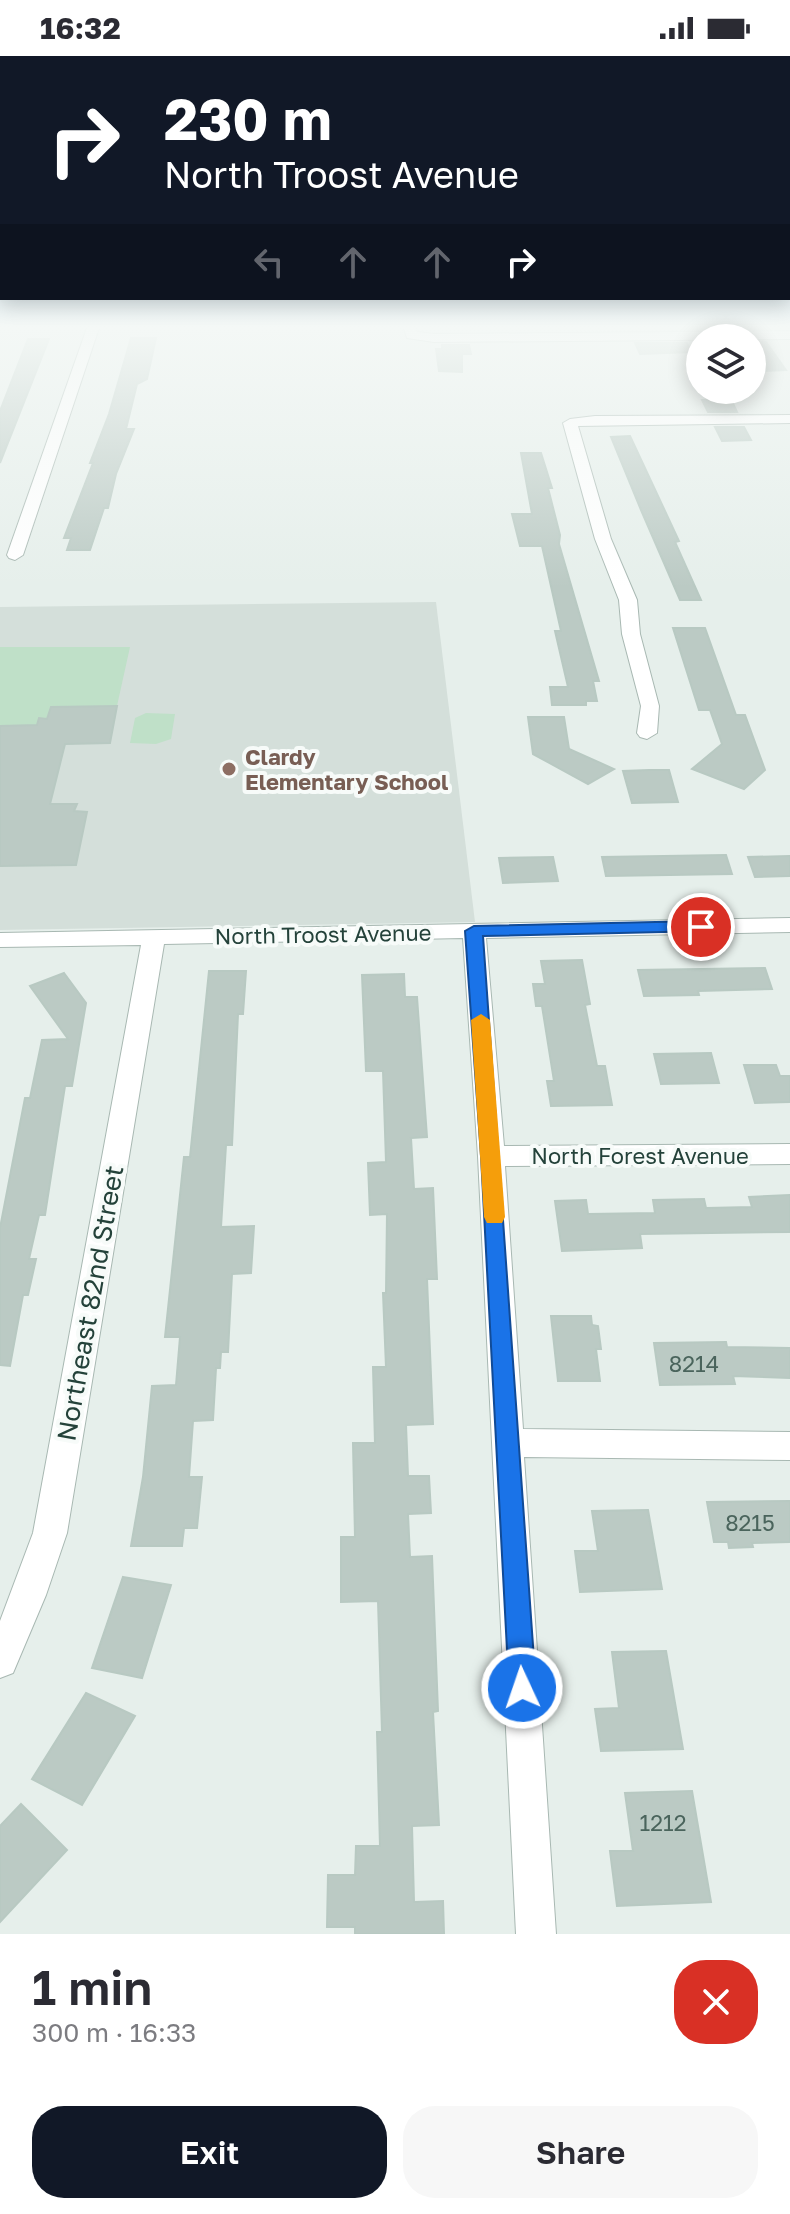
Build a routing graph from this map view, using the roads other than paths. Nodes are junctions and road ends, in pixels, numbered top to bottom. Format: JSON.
{"nodes":[{"id":1,"x":64,"y":413,"type":"edge"},
{"id":2,"x":790,"y":419,"type":"edge"},
{"id":3,"x":15,"y":555,"type":"dead end"},
{"id":4,"x":647,"y":733,"type":"dead end"},
{"id":5,"x":790,"y":925,"type":"edge"},
{"id":6,"x":474,"y":931,"type":"junction"},
{"id":7,"x":154,"y":938,"type":"junction"},
{"id":8,"x":0,"y":940,"type":"edge"},
{"id":9,"x":790,"y":1154,"type":"edge"},
{"id":10,"x":491,"y":1156,"type":"junction"},
{"id":11,"x":508,"y":1443,"type":"junction"},
{"id":12,"x":790,"y":1446,"type":"edge"},
{"id":13,"x":0,"y":1661,"type":"edge"},
{"id":14,"x":536,"y":1934,"type":"edge"}],
"edges":[{"from":1,"to":3,"type":"street"},
{"from":2,"to":4,"type":"street"},
{"from":5,"to":6,"type":"street","name":"North Troost Avenue"},
{"from":6,"to":7,"type":"street","name":"North Troost Avenue"},
{"from":6,"to":10,"type":"street"},
{"from":7,"to":8,"type":"street","name":"North Troost Avenue"},
{"from":7,"to":13,"type":"street","name":"Northeast 82nd Street"},
{"from":9,"to":10,"type":"street","name":"North Forest Avenue"},
{"from":10,"to":11,"type":"street"},
{"from":11,"to":12,"type":"street"},
{"from":11,"to":14,"type":"street"}]}
